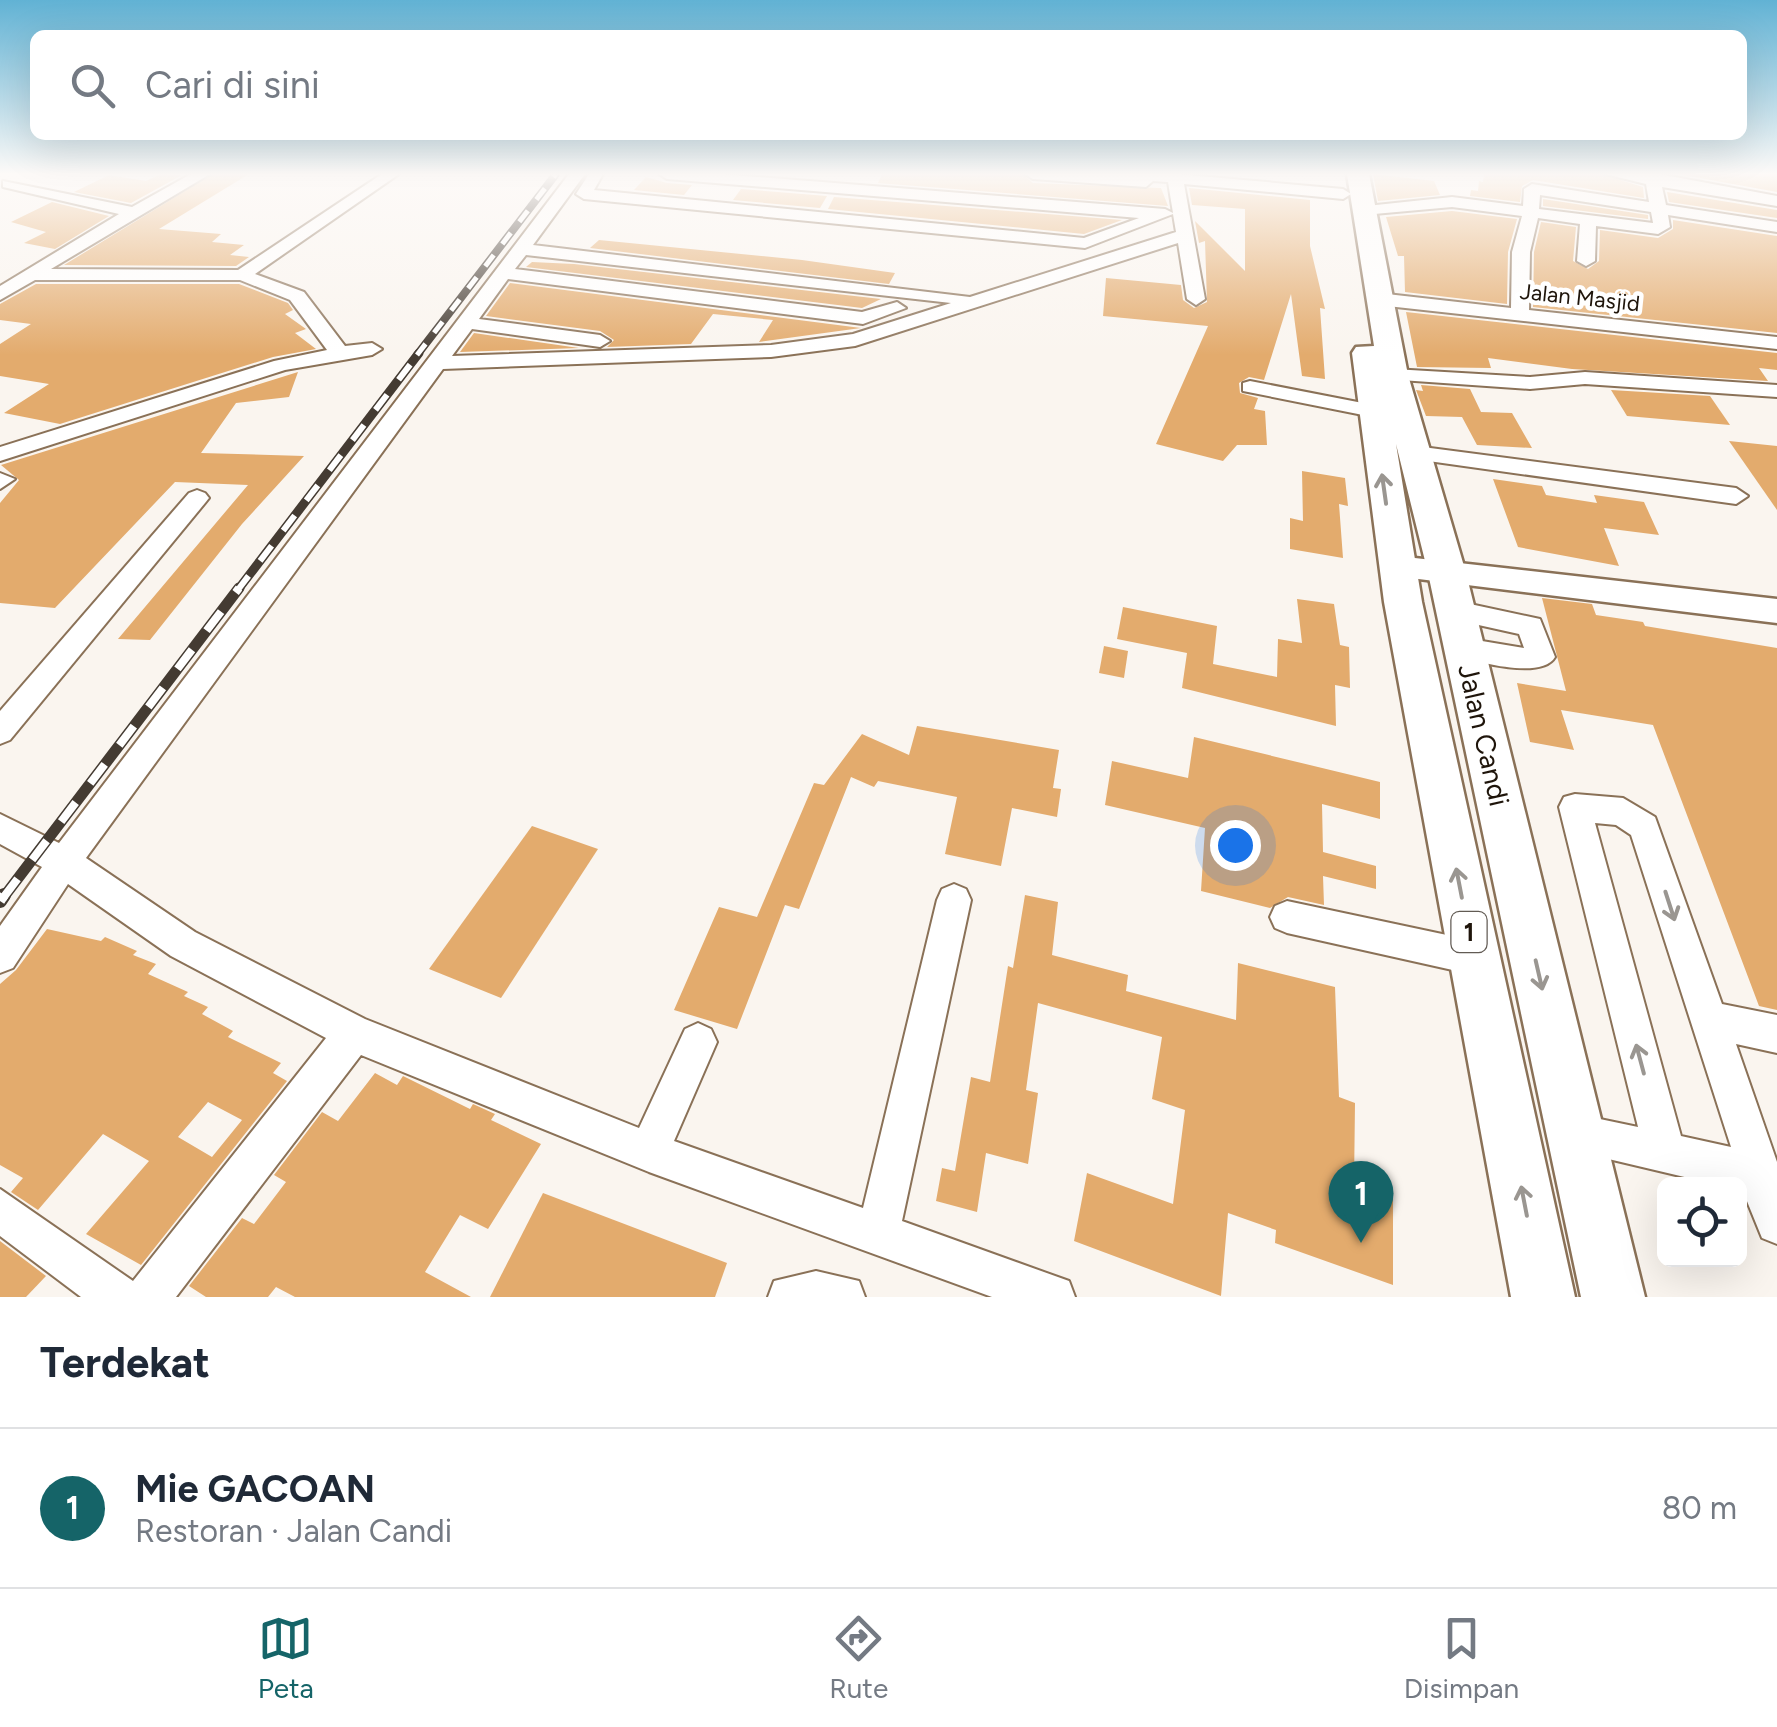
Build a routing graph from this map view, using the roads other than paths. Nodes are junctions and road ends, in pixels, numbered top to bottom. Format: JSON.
{"nodes":[{"id":1,"x":95,"y":235,"type":"edge"},
{"id":2,"x":302,"y":235,"type":"edge"},
{"id":3,"x":531,"y":235,"type":"edge"},
{"id":4,"x":998,"y":235,"type":"edge"},
{"id":5,"x":1132,"y":235,"type":"edge"},
{"id":6,"x":1154,"y":235,"type":"edge"},
{"id":7,"x":1181,"y":235,"type":"edge"},
{"id":8,"x":1356,"y":235,"type":"edge"},
{"id":9,"x":1362,"y":235,"type":"edge"},
{"id":10,"x":1526,"y":235,"type":"edge"},
{"id":11,"x":1587,"y":235,"type":"edge"},
{"id":12,"x":520,"y":249,"type":"junction"},
{"id":13,"x":1586,"y":261,"type":"dead end"},
{"id":14,"x":28,"y":274,"type":"junction"},
{"id":15,"x":242,"y":275,"type":"junction"},
{"id":16,"x":498,"y":281,"type":"junction"},
{"id":17,"x":0,"y":294,"type":"edge"},
{"id":18,"x":931,"y":296,"type":"junction"},
{"id":19,"x":966,"y":299,"type":"junction"},
{"id":20,"x":1196,"y":299,"type":"dead end"},
{"id":21,"x":1378,"y":299,"type":"junction"},
{"id":22,"x":1520,"y":315,"type":"junction"},
{"id":23,"x":751,"y":322,"type":"dead end"},
{"id":24,"x":467,"y":324,"type":"junction"},
{"id":25,"x":600,"y":341,"type":"dead end"},
{"id":26,"x":1777,"y":343,"type":"edge"},
{"id":27,"x":338,"y":349,"type":"junction"},
{"id":28,"x":372,"y":349,"type":"dead end"},
{"id":29,"x":443,"y":357,"type":"junction"},
{"id":30,"x":1393,"y":375,"type":"junction"},
{"id":31,"x":1250,"y":387,"type":"dead end"},
{"id":32,"x":1777,"y":391,"type":"edge"},
{"id":33,"x":1374,"y":411,"type":"junction"},
{"id":34,"x":1416,"y":453,"type":"junction"},
{"id":35,"x":0,"y":454,"type":"edge"},
{"id":36,"x":1736,"y":496,"type":"dead end"},
{"id":37,"x":197,"y":498,"type":"dead end"},
{"id":38,"x":1397,"y":567,"type":"junction"},
{"id":39,"x":1456,"y":611,"type":"junction"},
{"id":40,"x":1777,"y":611,"type":"edge"},
{"id":41,"x":0,"y":732,"type":"edge"},
{"id":42,"x":0,"y":828,"type":"edge"},
{"id":43,"x":64,"y":862,"type":"junction"},
{"id":44,"x":954,"y":900,"type":"dead end"},
{"id":45,"x":1287,"y":917,"type":"dead end"},
{"id":46,"x":0,"y":956,"type":"edge"},
{"id":47,"x":1474,"y":958,"type":"junction"},
{"id":48,"x":1708,"y":1020,"type":"junction"},
{"id":49,"x":354,"y":1033,"type":"junction"},
{"id":50,"x":1777,"y":1034,"type":"edge"},
{"id":51,"x":698,"y":1042,"type":"dead end"},
{"id":52,"x":1576,"y":1134,"type":"junction"},
{"id":53,"x":649,"y":1152,"type":"junction"},
{"id":54,"x":1665,"y":1153,"type":"junction"},
{"id":55,"x":1760,"y":1174,"type":"junction"},
{"id":56,"x":0,"y":1210,"type":"edge"},
{"id":57,"x":1777,"y":1223,"type":"edge"},
{"id":58,"x":878,"y":1233,"type":"junction"},
{"id":59,"x":118,"y":1297,"type":"edge"},
{"id":60,"x":148,"y":1297,"type":"edge"},
{"id":61,"x":790,"y":1297,"type":"edge"},
{"id":62,"x":843,"y":1297,"type":"edge"},
{"id":63,"x":1053,"y":1297,"type":"edge"},
{"id":64,"x":1543,"y":1297,"type":"edge"},
{"id":65,"x":1613,"y":1297,"type":"edge"}],
"edges":[{"from":1,"to":14,"type":"street"},
{"from":2,"to":15,"type":"street"},
{"from":3,"to":12,"type":"street"},
{"from":4,"to":5,"type":"street"},
{"from":6,"to":19,"type":"street"},
{"from":7,"to":20,"type":"street"},
{"from":8,"to":33,"type":"highway","name":"Jalan Candi","number":"1"},
{"from":9,"to":21,"type":"highway","name":"Jalan Candi","number":"1"},
{"from":10,"to":22,"type":"street"},
{"from":11,"to":13,"type":"street"},
{"from":12,"to":16,"type":"street"},
{"from":12,"to":18,"type":"street"},
{"from":14,"to":15,"type":"street"},
{"from":14,"to":17,"type":"street"},
{"from":15,"to":27,"type":"street"},
{"from":16,"to":18,"type":"street"},
{"from":16,"to":23,"type":"street"},
{"from":16,"to":24,"type":"street"},
{"from":18,"to":19,"type":"street"},
{"from":19,"to":29,"type":"street"},
{"from":21,"to":22,"type":"street","name":"Jalan Masjid"},
{"from":21,"to":30,"type":"highway","name":"Jalan Candi","number":"1"},
{"from":22,"to":26,"type":"street","name":"Jalan Masjid"},
{"from":24,"to":25,"type":"street"},
{"from":24,"to":29,"type":"street"},
{"from":27,"to":28,"type":"street"},
{"from":27,"to":35,"type":"street"},
{"from":29,"to":43,"type":"street"},
{"from":30,"to":32,"type":"street"},
{"from":30,"to":34,"type":"highway","name":"Jalan Candi","number":"1"},
{"from":31,"to":33,"type":"street"},
{"from":38,"to":33,"type":"highway","name":"Jalan Candi","number":"1","one_way":true},
{"from":34,"to":36,"type":"street"},
{"from":34,"to":39,"type":"highway","name":"Jalan Candi","number":"1"},
{"from":37,"to":41,"type":"street"},
{"from":38,"to":39,"type":"main road"},
{"from":47,"to":38,"type":"highway","name":"Jalan Candi","number":"1","one_way":true},
{"from":39,"to":40,"type":"main road"},
{"from":39,"to":52,"type":"highway","name":"Jalan Candi","number":"1","one_way":true},
{"from":42,"to":43,"type":"street"},
{"from":43,"to":46,"type":"street"},
{"from":43,"to":49,"type":"street"},
{"from":44,"to":58,"type":"street"},
{"from":45,"to":47,"type":"street"},
{"from":64,"to":47,"type":"highway","name":"Jalan Candi","number":"1","one_way":true},
{"from":48,"to":50,"type":"street"},
{"from":54,"to":48,"type":"street","one_way":true},
{"from":48,"to":55,"type":"street"},
{"from":49,"to":53,"type":"street"},
{"from":49,"to":60,"type":"street"},
{"from":51,"to":53,"type":"street"},
{"from":52,"to":54,"type":"street"},
{"from":52,"to":65,"type":"highway","name":"Jalan Candi","number":"1"},
{"from":53,"to":58,"type":"street"},
{"from":54,"to":55,"type":"street"},
{"from":55,"to":57,"type":"street"},
{"from":56,"to":59,"type":"street"},
{"from":58,"to":63,"type":"street"},
{"from":61,"to":62,"type":"street"}]}
